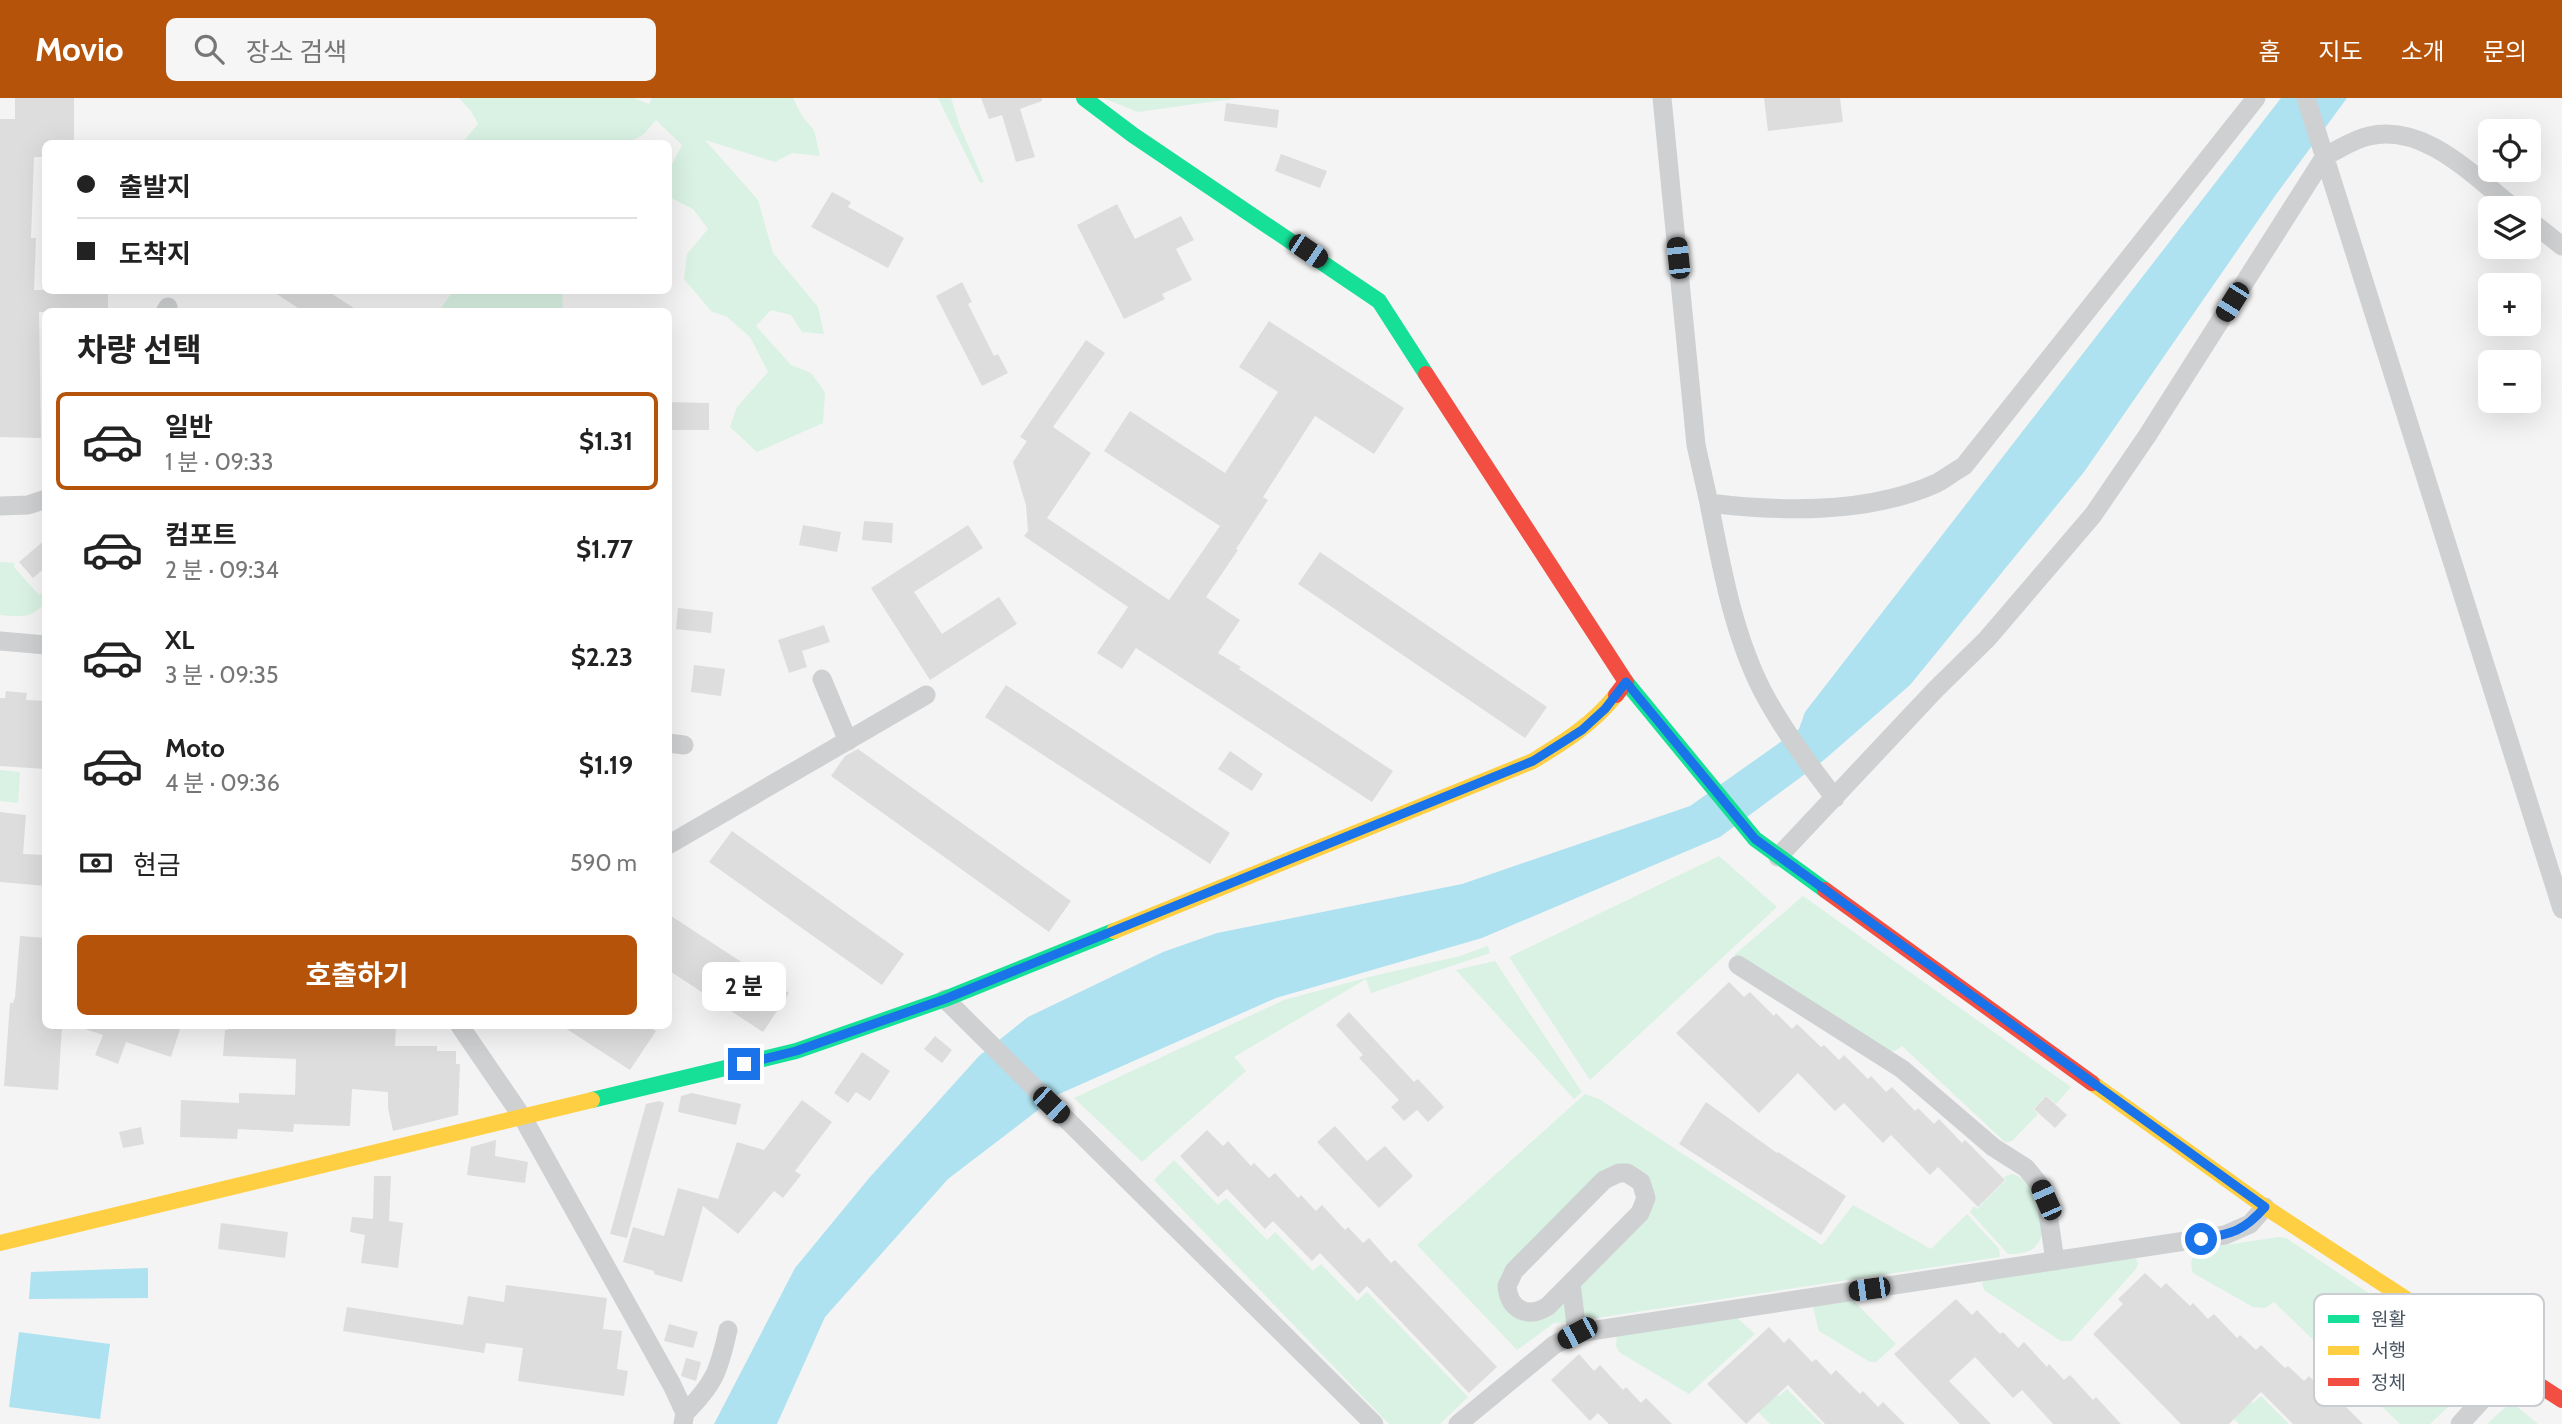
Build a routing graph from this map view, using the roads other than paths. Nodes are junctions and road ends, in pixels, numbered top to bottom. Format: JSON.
{"nodes":[{"id":1,"x":1084,"y":98,"type":"edge"},
{"id":2,"x":1662,"y":98,"type":"edge"},
{"id":3,"x":2256,"y":98,"type":"edge"},
{"id":4,"x":2306,"y":98,"type":"edge"},
{"id":5,"x":2323,"y":148,"type":"junction"},
{"id":6,"x":2498,"y":196,"type":"edge"},
{"id":7,"x":2541,"y":229,"type":"edge"},
{"id":8,"x":2562,"y":246,"type":"edge"},
{"id":9,"x":42,"y":500,"type":"edge"},
{"id":10,"x":1709,"y":503,"type":"junction"},
{"id":11,"x":0,"y":506,"type":"edge"},
{"id":12,"x":0,"y":641,"type":"edge"},
{"id":13,"x":37,"y":644,"type":"edge"},
{"id":14,"x":822,"y":679,"type":"dead end"},
{"id":15,"x":1626,"y":682,"type":"junction"},
{"id":16,"x":926,"y":695,"type":"dead end"},
{"id":17,"x":848,"y":741,"type":"junction"},
{"id":18,"x":1835,"y":798,"type":"junction"},
{"id":19,"x":672,"y":843,"type":"edge"},
{"id":20,"x":1779,"y":857,"type":"junction"},
{"id":21,"x":2562,"y":909,"type":"edge"},
{"id":22,"x":1738,"y":965,"type":"dead end"},
{"id":23,"x":945,"y":999,"type":"junction"},
{"id":24,"x":462,"y":1029,"type":"edge"},
{"id":25,"x":523,"y":1118,"type":"junction"},
{"id":26,"x":2265,"y":1207,"type":"junction"},
{"id":27,"x":0,"y":1243,"type":"edge"},
{"id":28,"x":2055,"y":1261,"type":"junction"},
{"id":29,"x":1571,"y":1283,"type":"junction"},
{"id":30,"x":2399,"y":1294,"type":"edge"},
{"id":31,"x":728,"y":1330,"type":"dead end"},
{"id":32,"x":1577,"y":1333,"type":"junction"},
{"id":33,"x":2544,"y":1388,"type":"edge"},
{"id":34,"x":2562,"y":1400,"type":"edge"},
{"id":35,"x":2476,"y":1406,"type":"edge"},
{"id":36,"x":684,"y":1418,"type":"edge"},
{"id":37,"x":1374,"y":1424,"type":"edge"},
{"id":38,"x":1458,"y":1424,"type":"edge"},
{"id":39,"x":2460,"y":1424,"type":"edge"}],
"edges":[{"from":1,"to":15,"type":"street"},
{"from":2,"to":10,"type":"street"},
{"from":3,"to":10,"type":"street"},
{"from":4,"to":5,"type":"street"},
{"from":5,"to":6,"type":"street"},
{"from":5,"to":18,"type":"street"},
{"from":5,"to":21,"type":"street"},
{"from":7,"to":8,"type":"street"},
{"from":9,"to":11,"type":"street"},
{"from":10,"to":18,"type":"street"},
{"from":12,"to":13,"type":"street"},
{"from":14,"to":17,"type":"street"},
{"from":15,"to":20,"type":"street"},
{"from":15,"to":23,"type":"street"},
{"from":16,"to":17,"type":"street"},
{"from":17,"to":19,"type":"street"},
{"from":18,"to":20,"type":"street"},
{"from":20,"to":26,"type":"street"},
{"from":22,"to":28,"type":"street"},
{"from":23,"to":25,"type":"street"},
{"from":23,"to":37,"type":"street"},
{"from":24,"to":25,"type":"street"},
{"from":25,"to":27,"type":"street"},
{"from":25,"to":36,"type":"street"},
{"from":26,"to":28,"type":"street"},
{"from":26,"to":30,"type":"street"},
{"from":28,"to":32,"type":"street"},
{"from":29,"to":29,"type":"street"},
{"from":29,"to":32,"type":"street"},
{"from":31,"to":36,"type":"street"},
{"from":32,"to":38,"type":"street"},
{"from":33,"to":34,"type":"street"},
{"from":35,"to":39,"type":"street"}]}
